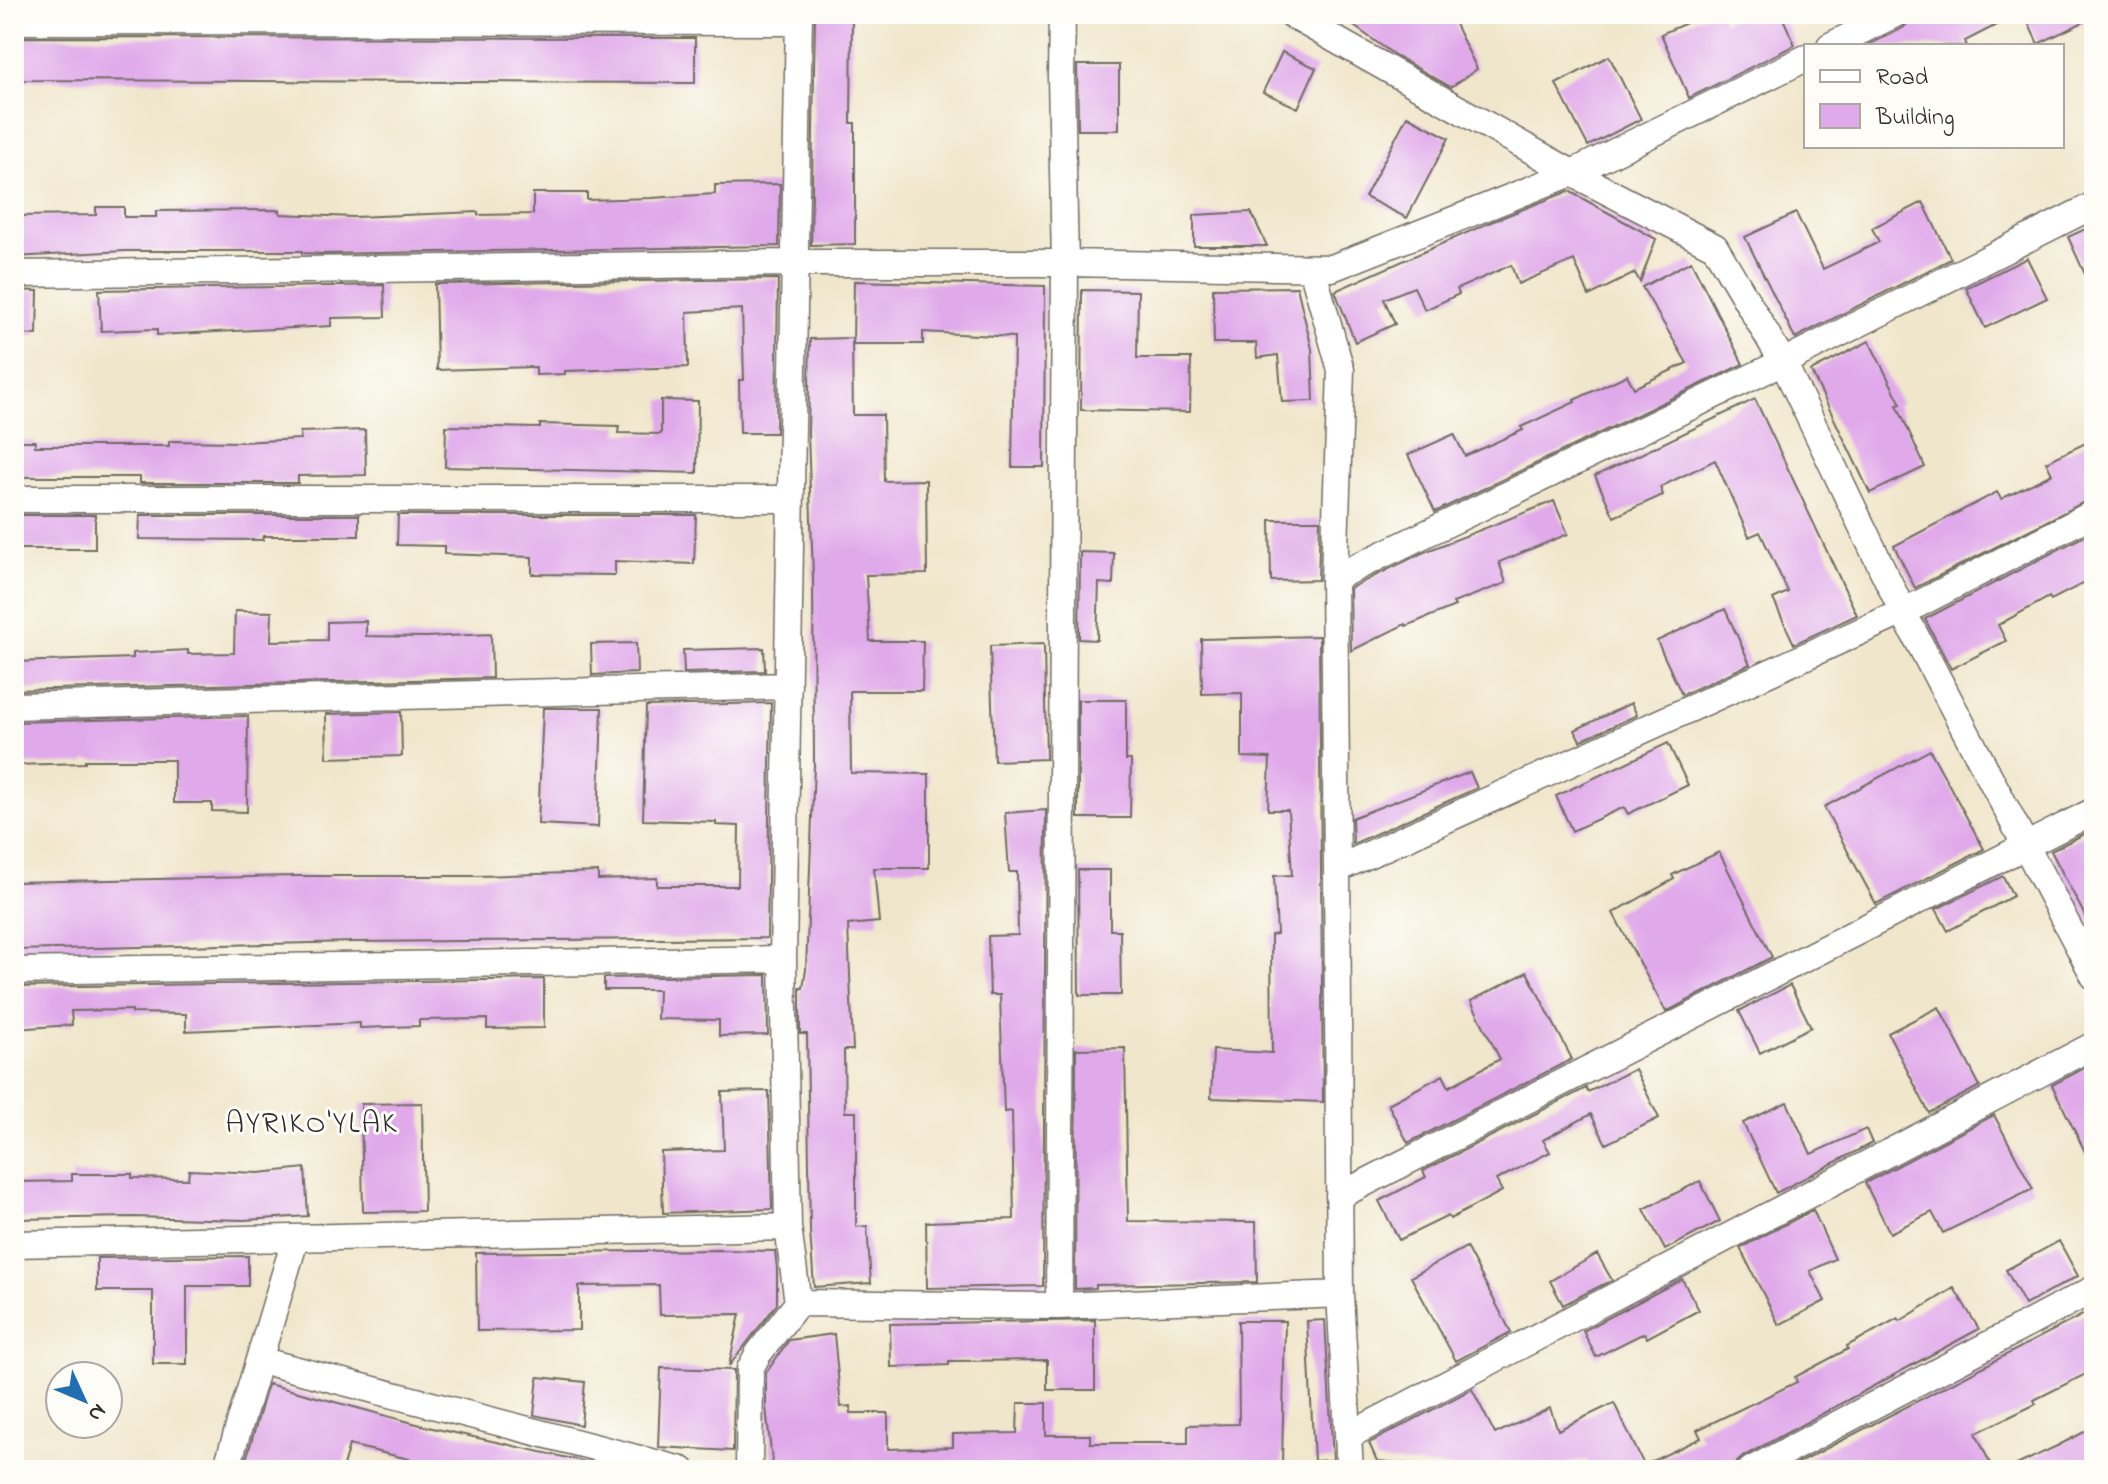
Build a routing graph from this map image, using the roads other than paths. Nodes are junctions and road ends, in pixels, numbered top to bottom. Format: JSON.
{"nodes":[{"id":1,"x":1062,"y":14,"type":"edge"},
{"id":2,"x":1290,"y":14,"type":"edge"},
{"id":3,"x":1895,"y":14,"type":"edge"},
{"id":4,"x":799,"y":18,"type":"edge"},
{"id":5,"x":14,"y":21,"type":"edge"},
{"id":6,"x":1834,"y":44,"type":"edge"},
{"id":7,"x":1804,"y":59,"type":"edge"},
{"id":8,"x":1572,"y":173,"type":"junction"},
{"id":9,"x":2094,"y":205,"type":"edge"},
{"id":10,"x":794,"y":263,"type":"junction"},
{"id":11,"x":1065,"y":263,"type":"junction"},
{"id":12,"x":1312,"y":268,"type":"junction"},
{"id":13,"x":14,"y":274,"type":"edge"},
{"id":14,"x":1783,"y":362,"type":"junction"},
{"id":15,"x":14,"y":499,"type":"edge"},
{"id":16,"x":789,"y":499,"type":"junction"},
{"id":17,"x":2094,"y":513,"type":"edge"},
{"id":18,"x":1334,"y":578,"type":"junction"},
{"id":19,"x":1903,"y":612,"type":"junction"},
{"id":20,"x":788,"y":686,"type":"junction"},
{"id":21,"x":14,"y":706,"type":"edge"},
{"id":22,"x":2094,"y":811,"type":"edge"},
{"id":23,"x":2025,"y":847,"type":"junction"},
{"id":24,"x":1337,"y":869,"type":"junction"},
{"id":25,"x":783,"y":959,"type":"junction"},
{"id":26,"x":14,"y":971,"type":"edge"},
{"id":27,"x":2094,"y":976,"type":"edge"},
{"id":28,"x":2094,"y":1045,"type":"edge"},
{"id":29,"x":1339,"y":1196,"type":"junction"},
{"id":30,"x":788,"y":1227,"type":"junction"},
{"id":31,"x":295,"y":1240,"type":"junction"},
{"id":32,"x":14,"y":1244,"type":"edge"},
{"id":33,"x":2094,"y":1289,"type":"edge"},
{"id":34,"x":1340,"y":1294,"type":"junction"},
{"id":35,"x":798,"y":1303,"type":"junction"},
{"id":36,"x":1059,"y":1306,"type":"junction"},
{"id":37,"x":259,"y":1360,"type":"junction"},
{"id":38,"x":1348,"y":1436,"type":"junction"},
{"id":39,"x":226,"y":1470,"type":"edge"},
{"id":40,"x":682,"y":1470,"type":"edge"},
{"id":41,"x":749,"y":1470,"type":"edge"},
{"id":42,"x":1350,"y":1470,"type":"edge"},
{"id":43,"x":1751,"y":1470,"type":"edge"}],
"edges":[{"from":1,"to":11,"type":"street"},
{"from":2,"to":8,"type":"street"},
{"from":3,"to":6,"type":"street"},
{"from":4,"to":5,"type":"street"},
{"from":4,"to":10,"type":"street"},
{"from":7,"to":8,"type":"street"},
{"from":8,"to":12,"type":"street"},
{"from":8,"to":14,"type":"street"},
{"from":9,"to":14,"type":"street"},
{"from":10,"to":11,"type":"street"},
{"from":10,"to":13,"type":"street"},
{"from":10,"to":16,"type":"street"},
{"from":11,"to":12,"type":"street"},
{"from":11,"to":36,"type":"street"},
{"from":12,"to":18,"type":"street"},
{"from":14,"to":18,"type":"street"},
{"from":14,"to":19,"type":"street"},
{"from":15,"to":16,"type":"street"},
{"from":16,"to":20,"type":"street"},
{"from":17,"to":19,"type":"street"},
{"from":18,"to":24,"type":"street"},
{"from":19,"to":23,"type":"street"},
{"from":19,"to":24,"type":"street"},
{"from":20,"to":21,"type":"street"},
{"from":20,"to":25,"type":"street"},
{"from":22,"to":23,"type":"street"},
{"from":23,"to":27,"type":"street"},
{"from":23,"to":29,"type":"street"},
{"from":24,"to":29,"type":"street"},
{"from":25,"to":26,"type":"street"},
{"from":25,"to":30,"type":"street"},
{"from":28,"to":38,"type":"street"},
{"from":29,"to":34,"type":"street"},
{"from":30,"to":31,"type":"street"},
{"from":30,"to":35,"type":"street"},
{"from":31,"to":32,"type":"street"},
{"from":31,"to":37,"type":"street"},
{"from":33,"to":43,"type":"street"},
{"from":34,"to":36,"type":"street"},
{"from":34,"to":38,"type":"street"},
{"from":35,"to":36,"type":"street"},
{"from":35,"to":41,"type":"street"},
{"from":37,"to":39,"type":"street"},
{"from":37,"to":40,"type":"street"},
{"from":38,"to":42,"type":"street"}]}
